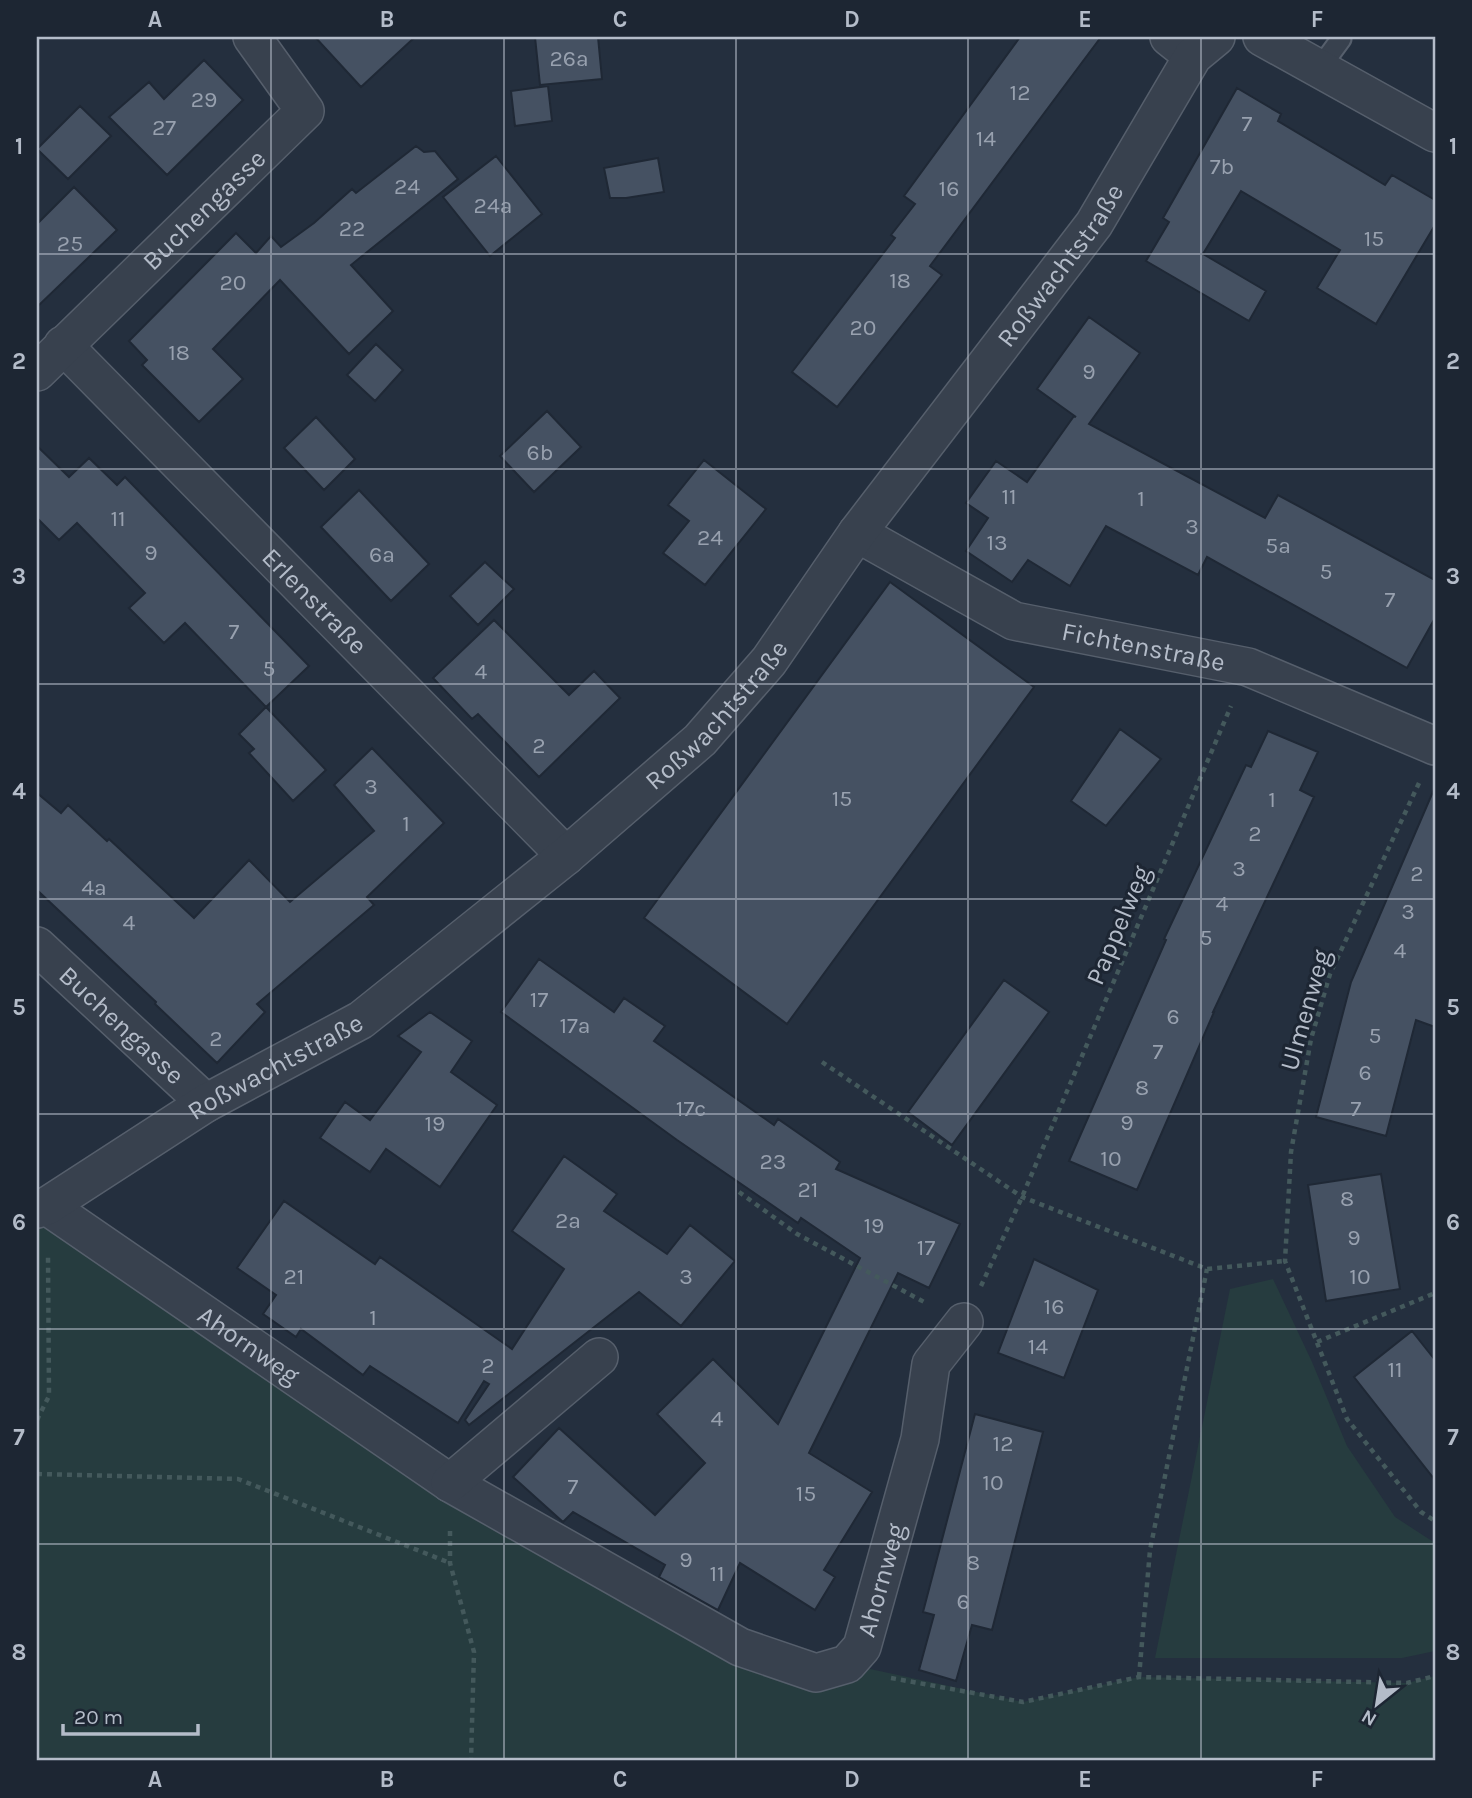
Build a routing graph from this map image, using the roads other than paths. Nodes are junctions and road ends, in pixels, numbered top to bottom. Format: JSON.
{"nodes":[{"id":1,"x":253,"y":37,"type":"edge"},
{"id":2,"x":1262,"y":37,"type":"edge"},
{"id":3,"x":1341,"y":39,"type":"dead end"},
{"id":4,"x":1192,"y":43,"type":"edge"},
{"id":5,"x":1319,"y":69,"type":"junction"},
{"id":6,"x":1435,"y":133,"type":"edge"},
{"id":7,"x":63,"y":345,"type":"junction"},
{"id":8,"x":37,"y":372,"type":"edge"},
{"id":9,"x":857,"y":533,"type":"junction"},
{"id":10,"x":1430,"y":759,"type":"edge"},
{"id":11,"x":566,"y":856,"type":"junction"},
{"id":12,"x":37,"y":946,"type":"edge"},
{"id":13,"x":206,"y":1103,"type":"junction"},
{"id":14,"x":42,"y":1208,"type":"edge"},
{"id":15,"x":964,"y":1322,"type":"road end"},
{"id":16,"x":599,"y":1357,"type":"dead end"},
{"id":17,"x":450,"y":1483,"type":"junction"}],
"edges":[{"from":1,"to":7,"type":"street","name":"Buchengasse"},
{"from":2,"to":5,"type":"street"},
{"from":3,"to":5,"type":"lane"},
{"from":4,"to":9,"type":"street","name":"Roßwachtstraße"},
{"from":5,"to":6,"type":"street"},
{"from":7,"to":8,"type":"street","name":"Buchengasse"},
{"from":7,"to":11,"type":"street","name":"Erlenstraße"},
{"from":9,"to":10,"type":"street","name":"Fichtenstraße"},
{"from":9,"to":11,"type":"street","name":"Roßwachtstraße"},
{"from":11,"to":13,"type":"street","name":"Roßwachtstraße"},
{"from":12,"to":13,"type":"street","name":"Buchengasse"},
{"from":13,"to":14,"type":"street","name":"Roßwachtstraße"},
{"from":14,"to":17,"type":"street","name":"Ahornweg"},
{"from":15,"to":17,"type":"street","name":"Ahornweg"},
{"from":16,"to":17,"type":"street"}]}
